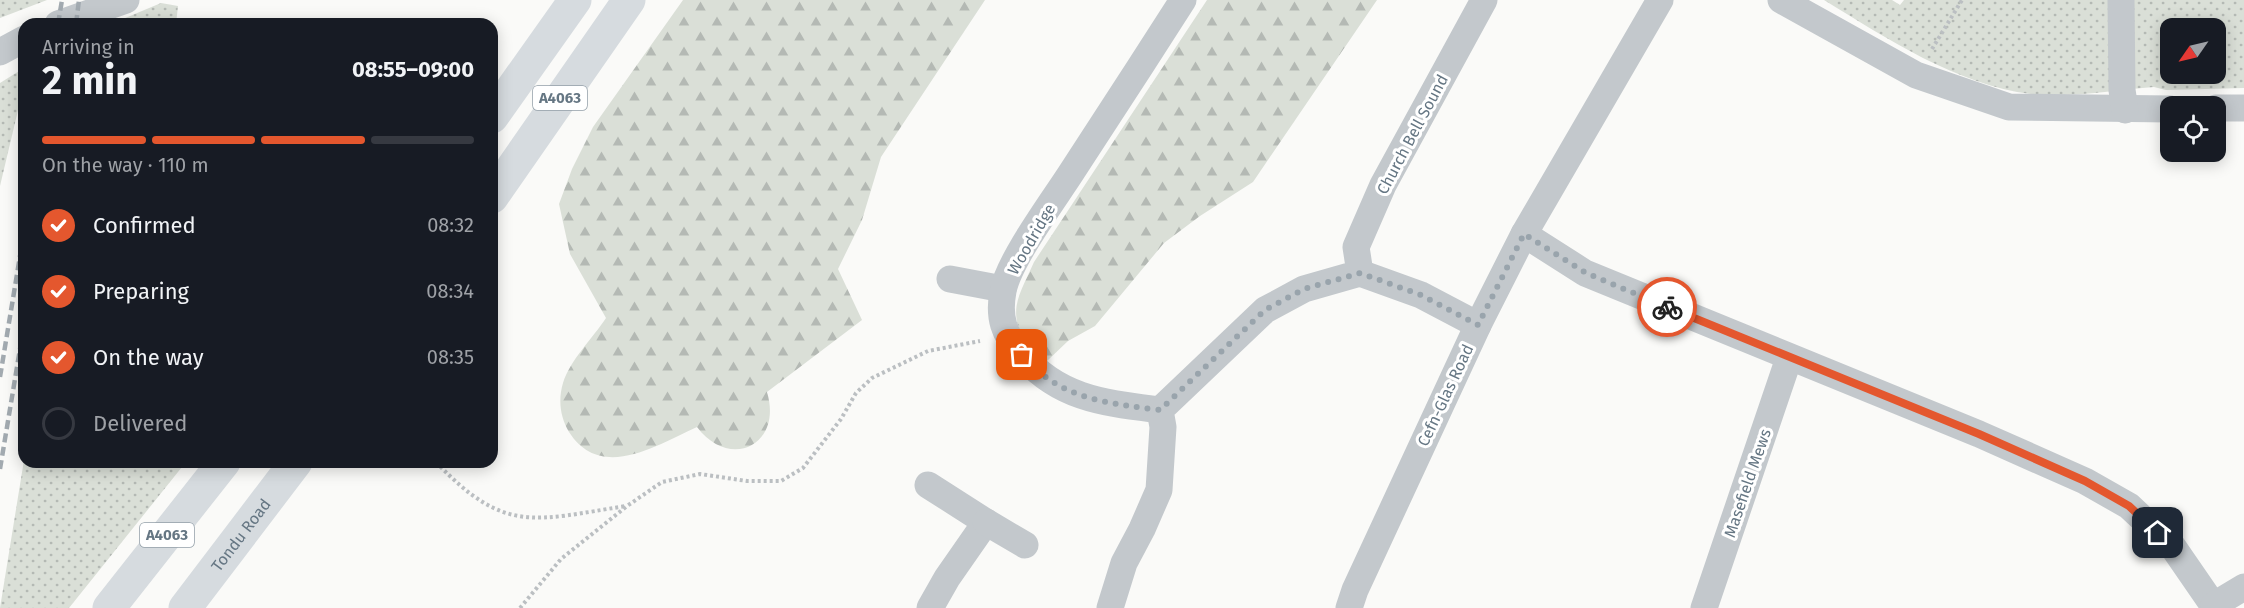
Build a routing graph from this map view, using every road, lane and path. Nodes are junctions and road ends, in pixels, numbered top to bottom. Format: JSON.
{"nodes":[{"id":1,"x":126,"y":0,"type":"edge"},
{"id":2,"x":575,"y":0,"type":"edge"},
{"id":3,"x":629,"y":0,"type":"edge"},
{"id":4,"x":1183,"y":0,"type":"edge"},
{"id":5,"x":1484,"y":0,"type":"edge"},
{"id":6,"x":1660,"y":0,"type":"edge"},
{"id":7,"x":1781,"y":0,"type":"edge"},
{"id":8,"x":1962,"y":0,"type":"edge"},
{"id":9,"x":2121,"y":0,"type":"edge"},
{"id":10,"x":75,"y":18,"type":"edge"},
{"id":11,"x":18,"y":42,"type":"edge"},
{"id":12,"x":0,"y":52,"type":"edge"},
{"id":13,"x":1916,"y":75,"type":"junction"},
{"id":14,"x":2226,"y":108,"type":"edge"},
{"id":15,"x":2244,"y":108,"type":"edge"},
{"id":16,"x":498,"y":109,"type":"edge"},
{"id":17,"x":2160,"y":109,"type":"edge"},
{"id":18,"x":2125,"y":110,"type":"junction"},
{"id":19,"x":498,"y":188,"type":"edge"},
{"id":20,"x":1524,"y":234,"type":"junction"},
{"id":21,"x":1360,"y":273,"type":"junction"},
{"id":22,"x":950,"y":279,"type":"dead end"},
{"id":23,"x":1003,"y":289,"type":"junction"},
{"id":24,"x":1478,"y":325,"type":"junction"},
{"id":25,"x":1006,"y":336,"type":"junction"},
{"id":26,"x":1789,"y":358,"type":"junction"},
{"id":27,"x":1160,"y":410,"type":"junction"},
{"id":28,"x":219,"y":468,"type":"edge"},
{"id":29,"x":291,"y":468,"type":"edge"},
{"id":30,"x":442,"y":468,"type":"edge"},
{"id":31,"x":928,"y":485,"type":"dead end"},
{"id":32,"x":627,"y":506,"type":"junction"},
{"id":33,"x":986,"y":522,"type":"junction"},
{"id":34,"x":1025,"y":545,"type":"dead end"},
{"id":35,"x":2244,"y":587,"type":"edge"},
{"id":36,"x":2215,"y":607,"type":"edge"},
{"id":37,"x":109,"y":608,"type":"edge"},
{"id":38,"x":185,"y":608,"type":"edge"},
{"id":39,"x":520,"y":608,"type":"edge"},
{"id":40,"x":930,"y":608,"type":"edge"},
{"id":41,"x":1110,"y":608,"type":"edge"},
{"id":42,"x":1349,"y":608,"type":"edge"},
{"id":43,"x":1704,"y":608,"type":"edge"}],
"edges":[{"from":1,"to":10,"type":"street"},
{"from":2,"to":16,"type":"main road","number":"A4063"},
{"from":3,"to":19,"type":"main road","number":"A4063"},
{"from":4,"to":23,"type":"street","name":"Woodridge"},
{"from":5,"to":21,"type":"street","name":"Church Bell Sound"},
{"from":6,"to":20,"type":"street","name":"Cefn-Glas Road"},
{"from":7,"to":13,"type":"street"},
{"from":8,"to":13,"type":"path"},
{"from":9,"to":18,"type":"street"},
{"from":11,"to":12,"type":"street"},
{"from":13,"to":18,"type":"street"},
{"from":14,"to":15,"type":"street"},
{"from":17,"to":18,"type":"street"},
{"from":20,"to":24,"type":"street","name":"Cefn-Glas Road"},
{"from":20,"to":26,"type":"street"},
{"from":21,"to":24,"type":"street"},
{"from":21,"to":27,"type":"street"},
{"from":22,"to":23,"type":"street"},
{"from":23,"to":25,"type":"street","name":"Woodridge"},
{"from":24,"to":42,"type":"street","name":"Cefn-Glas Road"},
{"from":25,"to":27,"type":"street"},
{"from":25,"to":32,"type":"path"},
{"from":26,"to":36,"type":"street"},
{"from":26,"to":43,"type":"street","name":"Masefield Mews"},
{"from":27,"to":41,"type":"street"},
{"from":28,"to":37,"type":"main road","number":"A4063"},
{"from":29,"to":38,"type":"main road","name":"Tondu Road"},
{"from":30,"to":32,"type":"path"},
{"from":31,"to":33,"type":"street"},
{"from":32,"to":39,"type":"path"},
{"from":33,"to":34,"type":"street"},
{"from":33,"to":40,"type":"street"},
{"from":35,"to":36,"type":"street"}]}
